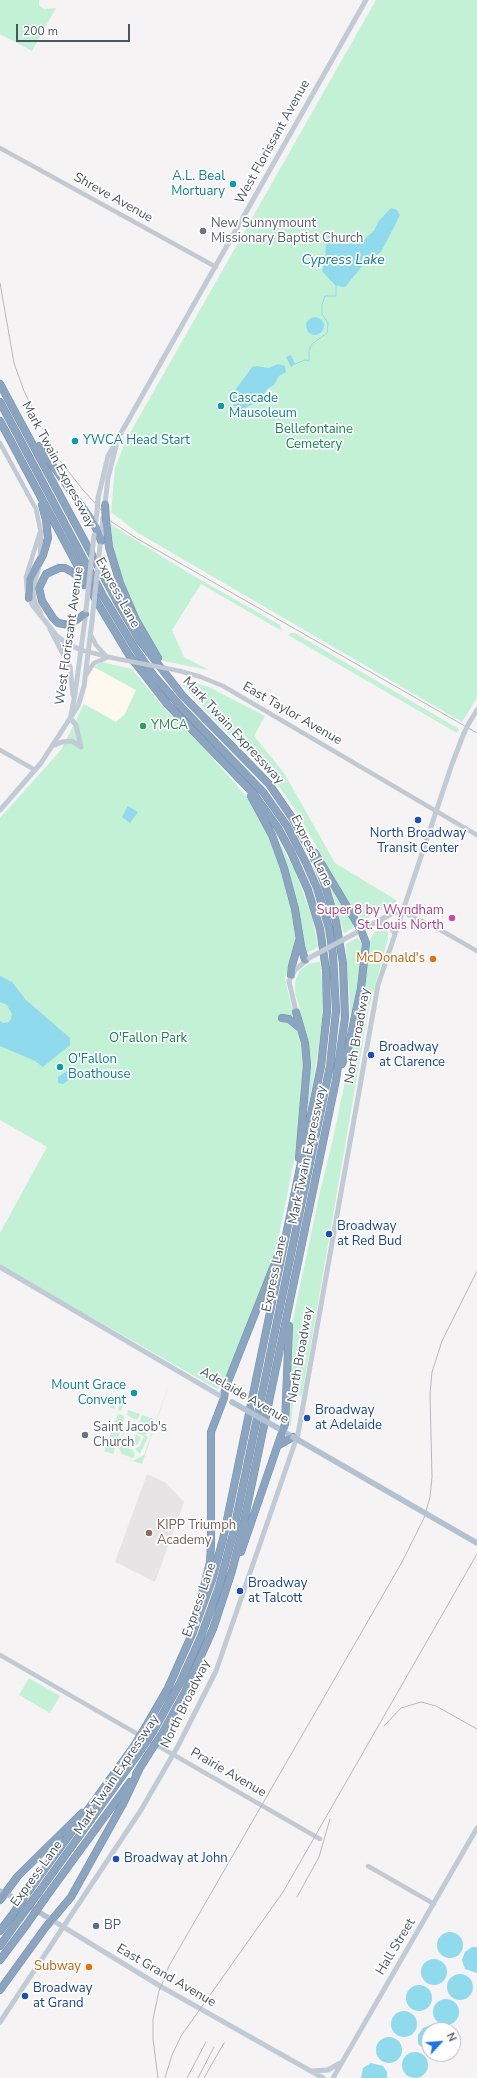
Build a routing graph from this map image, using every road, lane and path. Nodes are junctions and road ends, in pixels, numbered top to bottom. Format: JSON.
{"nodes":[{"id":1,"x":366,"y":0,"type":"edge"},
{"id":2,"x":0,"y":148,"type":"edge"},
{"id":3,"x":216,"y":267,"type":"junction"},
{"id":4,"x":0,"y":384,"type":"edge"},
{"id":5,"x":0,"y":402,"type":"edge"},
{"id":6,"x":0,"y":421,"type":"edge"},
{"id":7,"x":25,"y":430,"type":"junction"},
{"id":8,"x":117,"y":442,"type":"junction"},
{"id":9,"x":0,"y":443,"type":"edge"},
{"id":10,"x":38,"y":491,"type":"junction"},
{"id":11,"x":105,"y":504,"type":"joint"},
{"id":12,"x":105,"y":520,"type":"junction"},
{"id":13,"x":41,"y":526,"type":"junction"},
{"id":14,"x":95,"y":526,"type":"junction"},
{"id":15,"x":100,"y":544,"type":"junction"},
{"id":16,"x":40,"y":560,"type":"junction"},
{"id":17,"x":29,"y":598,"type":"junction"},
{"id":18,"x":97,"y":602,"type":"junction"},
{"id":19,"x":86,"y":612,"type":"junction"},
{"id":20,"x":45,"y":621,"type":"junction"},
{"id":21,"x":50,"y":628,"type":"junction"},
{"id":22,"x":90,"y":633,"type":"junction"},
{"id":23,"x":81,"y":650,"type":"junction"},
{"id":24,"x":88,"y":652,"type":"junction"},
{"id":25,"x":109,"y":657,"type":"junction"},
{"id":26,"x":85,"y":677,"type":"junction"},
{"id":27,"x":173,"y":684,"type":"junction"},
{"id":28,"x":73,"y":703,"type":"junction"},
{"id":29,"x":477,"y":710,"type":"edge"},
{"id":30,"x":70,"y":718,"type":"junction"},
{"id":31,"x":54,"y":746,"type":"junction"},
{"id":32,"x":0,"y":750,"type":"edge"},
{"id":33,"x":35,"y":770,"type":"junction"},
{"id":34,"x":244,"y":783,"type":"junction"},
{"id":35,"x":0,"y":810,"type":"edge"},
{"id":36,"x":436,"y":811,"type":"junction"},
{"id":37,"x":300,"y":831,"type":"junction"},
{"id":38,"x":477,"y":835,"type":"edge"},
{"id":39,"x":402,"y":912,"type":"junction"},
{"id":40,"x":378,"y":922,"type":"junction"},
{"id":41,"x":361,"y":930,"type":"junction"},
{"id":42,"x":395,"y":935,"type":"junction"},
{"id":43,"x":299,"y":937,"type":"junction"},
{"id":44,"x":477,"y":951,"type":"edge"},
{"id":45,"x":307,"y":959,"type":"junction"},
{"id":46,"x":291,"y":975,"type":"junction"},
{"id":47,"x":296,"y":1012,"type":"joint"},
{"id":48,"x":282,"y":1018,"type":"dead end"},
{"id":49,"x":301,"y":1029,"type":"junction"},
{"id":50,"x":336,"y":1080,"type":"junction"},
{"id":51,"x":296,"y":1186,"type":"junction"},
{"id":52,"x":285,"y":1240,"type":"junction"},
{"id":53,"x":0,"y":1267,"type":"edge"},
{"id":54,"x":291,"y":1300,"type":"junction"},
{"id":55,"x":224,"y":1398,"type":"junction"},
{"id":56,"x":283,"y":1431,"type":"junction"},
{"id":57,"x":293,"y":1437,"type":"junction"},
{"id":58,"x":279,"y":1445,"type":"junction"},
{"id":59,"x":477,"y":1543,"type":"edge"},
{"id":60,"x":232,"y":1571,"type":"junction"},
{"id":61,"x":193,"y":1632,"type":"junction"},
{"id":62,"x":0,"y":1655,"type":"edge"},
{"id":63,"x":174,"y":1754,"type":"junction"},
{"id":64,"x":139,"y":1770,"type":"junction"},
{"id":65,"x":92,"y":1805,"type":"junction"},
{"id":66,"x":477,"y":1828,"type":"edge"},
{"id":67,"x":320,"y":1839,"type":"dead end"},
{"id":68,"x":368,"y":1866,"type":"dead end"},
{"id":69,"x":3,"y":1892,"type":"edge"},
{"id":70,"x":0,"y":1900,"type":"edge"},
{"id":71,"x":434,"y":1904,"type":"junction"},
{"id":72,"x":52,"y":1920,"type":"junction"},
{"id":73,"x":64,"y":1928,"type":"junction"},
{"id":74,"x":0,"y":1931,"type":"edge"},
{"id":75,"x":0,"y":1946,"type":"edge"},
{"id":76,"x":0,"y":1960,"type":"edge"},
{"id":77,"x":0,"y":1990,"type":"edge"},
{"id":78,"x":0,"y":2022,"type":"edge"},
{"id":79,"x":343,"y":2060,"type":"junction"},
{"id":80,"x":310,"y":2071,"type":"junction"},
{"id":81,"x":323,"y":2078,"type":"edge"},
{"id":82,"x":333,"y":2078,"type":"edge"}],
"edges":[{"from":1,"to":3,"type":"main road","name":"West Florissant Avenue"},
{"from":2,"to":3,"type":"street","name":"Shreve Avenue"},
{"from":3,"to":8,"type":"main road","name":"West Florissant Avenue"},
{"from":4,"to":7,"type":"highway","name":"Mark Twain Expressway"},
{"from":5,"to":75,"type":"highway","name":"Express Lane","bridge":true},
{"from":6,"to":10,"type":"highway","name":"Mark Twain Expressway"},
{"from":7,"to":14,"type":"highway"},
{"from":7,"to":27,"type":"highway","name":"Mark Twain Expressway"},
{"from":8,"to":11,"type":"main road","name":"West Florissant Avenue"},
{"from":8,"to":14,"type":"main road","name":"West Florissant Avenue","bridge":true},
{"from":9,"to":13,"type":"street"},
{"from":10,"to":16,"type":"highway"},
{"from":10,"to":18,"type":"highway","name":"Mark Twain Expressway"},
{"from":11,"to":12,"type":"highway","bridge":true},
{"from":12,"to":15,"type":"main road","name":"West Florissant Avenue"},
{"from":12,"to":27,"type":"highway"},
{"from":13,"to":16,"type":"street"},
{"from":13,"to":17,"type":"street"},
{"from":14,"to":15,"type":"highway"},
{"from":14,"to":19,"type":"main road","name":"West Florissant Avenue","bridge":true},
{"from":15,"to":22,"type":"main road","name":"West Florissant Avenue","bridge":true},
{"from":16,"to":17,"type":"highway"},
{"from":16,"to":20,"type":"street"},
{"from":17,"to":20,"type":"main road"},
{"from":18,"to":19,"type":"highway"},
{"from":18,"to":34,"type":"highway","name":"Mark Twain Expressway"},
{"from":19,"to":23,"type":"main road","name":"West Florissant Avenue"},
{"from":20,"to":21,"type":"main road"},
{"from":21,"to":23,"type":"main road"},
{"from":21,"to":28,"type":"main road"},
{"from":22,"to":24,"type":"main road","name":"West Florissant Avenue"},
{"from":22,"to":25,"type":"street"},
{"from":23,"to":24,"type":"street","name":"East Taylor Avenue"},
{"from":23,"to":28,"type":"main road","name":"West Florissant Avenue"},
{"from":24,"to":25,"type":"street","name":"East Taylor Avenue"},
{"from":24,"to":26,"type":"main road","name":"West Florissant Avenue"},
{"from":25,"to":26,"type":"street"},
{"from":25,"to":36,"type":"street","name":"East Taylor Avenue","bridge":true},
{"from":26,"to":30,"type":"main road","name":"West Florissant Avenue"},
{"from":27,"to":37,"type":"highway","name":"Mark Twain Expressway"},
{"from":28,"to":30,"type":"main road","name":"West Florissant Avenue"},
{"from":29,"to":36,"type":"main road","name":"North Broadway","bridge":true},
{"from":30,"to":31,"type":"main road","name":"West Florissant Avenue"},
{"from":30,"to":31,"type":"main road"},
{"from":31,"to":33,"type":"main road","name":"West Florissant Avenue"},
{"from":32,"to":33,"type":"street"},
{"from":33,"to":35,"type":"main road","name":"West Florissant Avenue"},
{"from":34,"to":43,"type":"highway"},
{"from":34,"to":51,"type":"highway","name":"Mark Twain Expressway"},
{"from":36,"to":38,"type":"street","name":"East Taylor Avenue"},
{"from":36,"to":39,"type":"main road","name":"North Broadway"},
{"from":37,"to":41,"type":"highway"},
{"from":37,"to":50,"type":"highway","name":"Mark Twain Expressway"},
{"from":39,"to":40,"type":"main road"},
{"from":39,"to":42,"type":"main road","name":"North Broadway"},
{"from":39,"to":44,"type":"street"},
{"from":40,"to":41,"type":"main road"},
{"from":40,"to":42,"type":"main road"},
{"from":41,"to":45,"type":"main road","bridge":true},
{"from":41,"to":50,"type":"highway"},
{"from":42,"to":63,"type":"main road","name":"North Broadway"},
{"from":43,"to":45,"type":"highway"},
{"from":43,"to":46,"type":"highway"},
{"from":45,"to":46,"type":"main road"},
{"from":46,"to":47,"type":"main road"},
{"from":47,"to":49,"type":"highway"},
{"from":48,"to":49,"type":"highway"},
{"from":49,"to":51,"type":"highway"},
{"from":50,"to":54,"type":"highway","name":"Mark Twain Expressway"},
{"from":51,"to":52,"type":"highway","name":"Mark Twain Expressway"},
{"from":52,"to":55,"type":"highway"},
{"from":52,"to":61,"type":"highway","name":"Mark Twain Expressway"},
{"from":53,"to":55,"type":"main road","name":"Adelaide Avenue"},
{"from":54,"to":56,"type":"highway"},
{"from":54,"to":60,"type":"highway","name":"Mark Twain Expressway"},
{"from":55,"to":56,"type":"main road","name":"Adelaide Avenue","bridge":true},
{"from":55,"to":61,"type":"highway"},
{"from":56,"to":57,"type":"main road","name":"Adelaide Avenue"},
{"from":56,"to":58,"type":"highway"},
{"from":57,"to":58,"type":"highway"},
{"from":57,"to":59,"type":"main road","name":"Adelaide Avenue","bridge":true},
{"from":58,"to":60,"type":"highway"},
{"from":60,"to":64,"type":"highway","name":"Mark Twain Expressway","bridge":true},
{"from":61,"to":65,"type":"highway","name":"Mark Twain Expressway","bridge":true},
{"from":62,"to":63,"type":"street","name":"Prairie Avenue"},
{"from":63,"to":67,"type":"street","name":"Prairie Avenue"},
{"from":63,"to":73,"type":"main road","name":"North Broadway"},
{"from":64,"to":72,"type":"highway"},
{"from":64,"to":76,"type":"highway","name":"Mark Twain Expressway","bridge":true},
{"from":65,"to":69,"type":"highway"},
{"from":65,"to":74,"type":"highway","name":"Mark Twain Expressway","bridge":true},
{"from":66,"to":71,"type":"main road","name":"Hall Street"},
{"from":68,"to":71,"type":"street"},
{"from":69,"to":70,"type":"highway"},
{"from":69,"to":72,"type":"main road","name":"East Grand Avenue"},
{"from":71,"to":79,"type":"main road","name":"Hall Street"},
{"from":72,"to":73,"type":"main road","name":"East Grand Avenue"},
{"from":72,"to":77,"type":"highway"},
{"from":73,"to":78,"type":"main road","name":"North Broadway"},
{"from":73,"to":80,"type":"main road","name":"East Grand Avenue"},
{"from":79,"to":80,"type":"main road"},
{"from":79,"to":82,"type":"main road","name":"Hall Street"},
{"from":80,"to":81,"type":"main road","name":"East Grand Avenue"}]}
